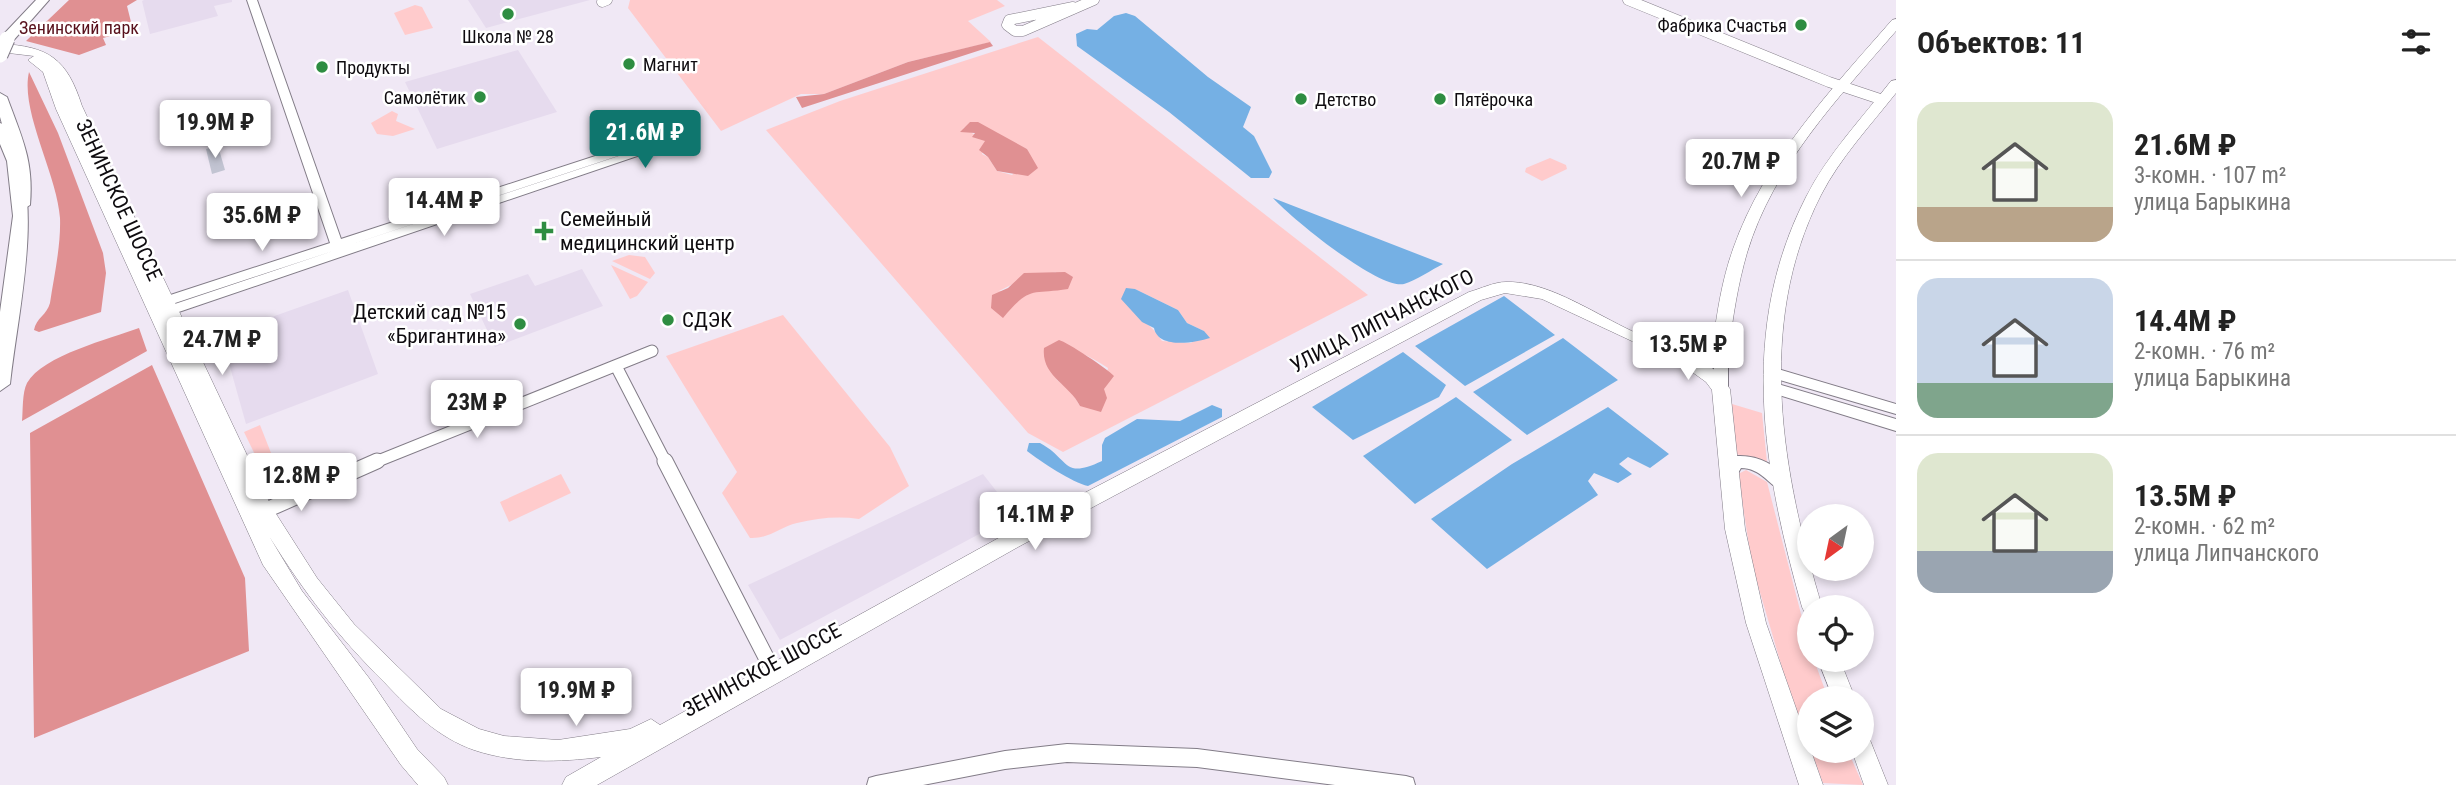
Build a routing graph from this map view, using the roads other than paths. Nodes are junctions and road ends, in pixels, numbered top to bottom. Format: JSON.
{"nodes":[{"id":1,"x":43,"y":0,"type":"edge"},
{"id":2,"x":252,"y":0,"type":"edge"},
{"id":3,"x":1094,"y":0,"type":"edge"},
{"id":4,"x":1628,"y":0,"type":"edge"},
{"id":5,"x":1073,"y":7,"type":"junction"},
{"id":6,"x":1896,"y":23,"type":"edge"},
{"id":7,"x":2,"y":48,"type":"edge"},
{"id":8,"x":1896,"y":84,"type":"edge"},
{"id":9,"x":1837,"y":86,"type":"junction"},
{"id":10,"x":0,"y":97,"type":"edge"},
{"id":11,"x":1882,"y":102,"type":"junction"},
{"id":12,"x":0,"y":127,"type":"edge"},
{"id":13,"x":21,"y":216,"type":"junction"},
{"id":14,"x":339,"y":250,"type":"junction"},
{"id":15,"x":162,"y":308,"type":"junction"},
{"id":16,"x":1721,"y":348,"type":"junction"},
{"id":17,"x":652,"y":351,"type":"dead end"},
{"id":18,"x":1673,"y":353,"type":"junction"},
{"id":19,"x":616,"y":366,"type":"junction"},
{"id":20,"x":1771,"y":380,"type":"junction"},
{"id":21,"x":0,"y":384,"type":"edge"},
{"id":22,"x":1721,"y":389,"type":"junction"},
{"id":23,"x":1896,"y":410,"type":"edge"},
{"id":24,"x":1896,"y":425,"type":"edge"},
{"id":25,"x":1730,"y":473,"type":"junction"},
{"id":26,"x":1783,"y":486,"type":"junction"},
{"id":27,"x":264,"y":511,"type":"junction"},
{"id":28,"x":1066,"y":513,"type":"joint"},
{"id":29,"x":986,"y":555,"type":"junction"},
{"id":30,"x":1808,"y":595,"type":"edge"},
{"id":31,"x":770,"y":665,"type":"junction"},
{"id":32,"x":1868,"y":763,"type":"edge"},
{"id":33,"x":436,"y":785,"type":"edge"},
{"id":34,"x":574,"y":785,"type":"edge"},
{"id":35,"x":876,"y":785,"type":"edge"},
{"id":36,"x":1406,"y":785,"type":"edge"},
{"id":37,"x":1811,"y":785,"type":"edge"},
{"id":38,"x":1876,"y":785,"type":"edge"}],
"edges":[{"from":1,"to":7,"type":"main road"},
{"from":2,"to":14,"type":"street"},
{"from":3,"to":5,"type":"street"},
{"from":4,"to":9,"type":"street"},
{"from":5,"to":5,"type":"street"},
{"from":6,"to":9,"type":"main road"},
{"from":7,"to":15,"type":"main road","name":"ЗЕНИНСКОЕ ШОССЕ"},
{"from":8,"to":11,"type":"main road"},
{"from":9,"to":11,"type":"street"},
{"from":9,"to":16,"type":"main road"},
{"from":10,"to":13,"type":"main road"},
{"from":11,"to":20,"type":"main road"},
{"from":12,"to":13,"type":"main road"},
{"from":13,"to":21,"type":"main road"},
{"from":14,"to":14,"type":"street"},
{"from":14,"to":15,"type":"street"},
{"from":15,"to":27,"type":"main road","name":"ЗЕНИНСКОЕ ШОССЕ"},
{"from":15,"to":33,"type":"main road","name":"ЗЕНИНСКОЕ ШОССЕ"},
{"from":16,"to":18,"type":"main road"},
{"from":16,"to":22,"type":"street"},
{"from":17,"to":19,"type":"street"},
{"from":18,"to":22,"type":"main road","name":"УЛИЦА ЛИПЧАНСКОГО"},
{"from":18,"to":28,"type":"main road","name":"УЛИЦА ЛИПЧАНСКОГО"},
{"from":19,"to":27,"type":"street"},
{"from":19,"to":31,"type":"street"},
{"from":20,"to":23,"type":"street"},
{"from":20,"to":24,"type":"street"},
{"from":20,"to":26,"type":"main road"},
{"from":22,"to":25,"type":"main road"},
{"from":25,"to":26,"type":"street"},
{"from":25,"to":37,"type":"main road"},
{"from":26,"to":30,"type":"main road"},
{"from":27,"to":31,"type":"main road","name":"ЗЕНИНСКОЕ ШОССЕ"},
{"from":28,"to":29,"type":"main road","name":"ЗЕНИНСКОЕ ШОССЕ"},
{"from":29,"to":31,"type":"main road","name":"ЗЕНИНСКОЕ ШОССЕ"},
{"from":29,"to":34,"type":"main road","name":"ЗЕНИНСКОЕ ШОССЕ"},
{"from":32,"to":38,"type":"main road"},
{"from":35,"to":36,"type":"street"}]}
